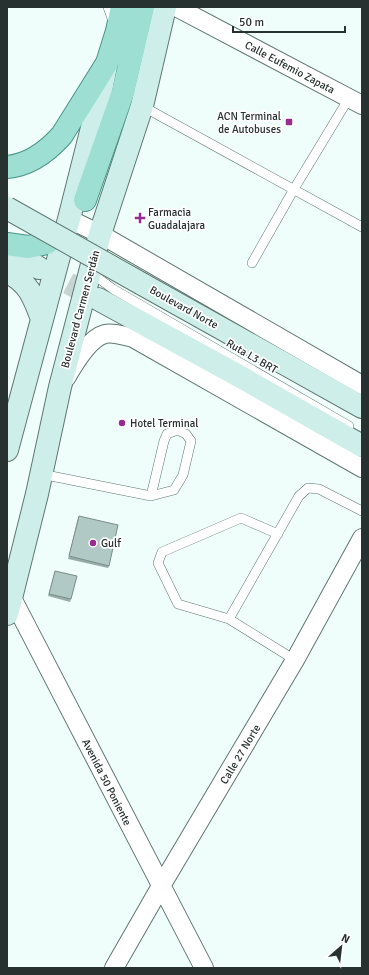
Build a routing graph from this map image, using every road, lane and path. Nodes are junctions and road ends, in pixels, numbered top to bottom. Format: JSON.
{"nodes":[{"id":1,"x":108,"y":7,"type":"edge"},
{"id":2,"x":122,"y":7,"type":"edge"},
{"id":3,"x":143,"y":7,"type":"edge"},
{"id":4,"x":165,"y":7,"type":"edge"},
{"id":5,"x":176,"y":7,"type":"edge"},
{"id":6,"x":117,"y":31,"type":"junction"},
{"id":7,"x":107,"y":63,"type":"junction"},
{"id":8,"x":356,"y":101,"type":"edge"},
{"id":9,"x":142,"y":106,"type":"junction"},
{"id":10,"x":7,"y":167,"type":"edge"},
{"id":11,"x":294,"y":189,"type":"junction"},
{"id":12,"x":85,"y":200,"type":"dead end"},
{"id":13,"x":7,"y":208,"type":"edge"},
{"id":14,"x":362,"y":227,"type":"edge"},
{"id":15,"x":60,"y":231,"type":"junction"},
{"id":16,"x":100,"y":234,"type":"junction"},
{"id":17,"x":7,"y":245,"type":"edge"},
{"id":18,"x":252,"y":263,"type":"dead end"},
{"id":19,"x":39,"y":268,"type":"tunnel mouth"},
{"id":20,"x":7,"y":272,"type":"edge"},
{"id":21,"x":90,"y":272,"type":"junction"},
{"id":22,"x":98,"y":299,"type":"tunnel mouth"},
{"id":23,"x":42,"y":319,"type":"junction"},
{"id":24,"x":362,"y":385,"type":"edge"},
{"id":25,"x":60,"y":387,"type":"junction"},
{"id":26,"x":362,"y":407,"type":"edge"},
{"id":27,"x":359,"y":438,"type":"edge"},
{"id":28,"x":7,"y":450,"type":"edge"},
{"id":29,"x":362,"y":468,"type":"edge"},
{"id":30,"x":41,"y":474,"type":"junction"},
{"id":31,"x":151,"y":496,"type":"junction"},
{"id":32,"x":362,"y":511,"type":"edge"},
{"id":33,"x":278,"y":534,"type":"junction"},
{"id":34,"x":362,"y":538,"type":"edge"},
{"id":35,"x":9,"y":605,"type":"edge"},
{"id":36,"x":229,"y":619,"type":"junction"},
{"id":37,"x":295,"y":660,"type":"junction"},
{"id":38,"x":161,"y":886,"type":"junction"},
{"id":39,"x":114,"y":968,"type":"edge"},
{"id":40,"x":204,"y":968,"type":"edge"}],
"edges":[{"from":1,"to":6,"type":"lane"},
{"from":2,"to":6,"type":"main road"},
{"from":3,"to":12,"type":"main road"},
{"from":4,"to":9,"type":"main road","name":"Boulevard Carmen Serdán"},
{"from":5,"to":8,"type":"street","name":"Calle Eufemio Zapata"},
{"from":6,"to":7,"type":"main road"},
{"from":7,"to":10,"type":"main road"},
{"from":7,"to":15,"type":"main road"},
{"from":8,"to":11,"type":"lane"},
{"from":9,"to":11,"type":"lane"},
{"from":9,"to":16,"type":"main road","name":"Boulevard Carmen Serdán"},
{"from":11,"to":14,"type":"lane"},
{"from":11,"to":18,"type":"lane"},
{"from":13,"to":26,"type":"main road","name":"Boulevard Norte","bridge":true},
{"from":15,"to":16,"type":"street","name":"Boulevard Norte"},
{"from":15,"to":17,"type":"main road"},
{"from":15,"to":21,"type":"lane","name":"Ruta L3 BRT"},
{"from":15,"to":23,"type":"main road"},
{"from":16,"to":21,"type":"main road","name":"Boulevard Carmen Serdán"},
{"from":16,"to":24,"type":"street","name":"Boulevard Norte"},
{"from":17,"to":19,"type":"main road"},
{"from":20,"to":23,"type":"main road"},
{"from":21,"to":25,"type":"main road","name":"Boulevard Carmen Serdán"},
{"from":21,"to":27,"type":"lane","name":"Ruta L3 BRT"},
{"from":22,"to":27,"type":"main road"},
{"from":23,"to":28,"type":"main road"},
{"from":25,"to":29,"type":"street"},
{"from":25,"to":30,"type":"main road","name":"Boulevard Carmen Serdán"},
{"from":30,"to":31,"type":"lane"},
{"from":30,"to":35,"type":"main road","name":"Boulevard Carmen Serdán"},
{"from":31,"to":31,"type":"lane"},
{"from":32,"to":33,"type":"lane"},
{"from":33,"to":36,"type":"lane"},
{"from":33,"to":36,"type":"lane"},
{"from":34,"to":37,"type":"street","name":"Calle 27 Norte"},
{"from":35,"to":38,"type":"street","name":"Avenida 50 Poniente"},
{"from":36,"to":37,"type":"lane"},
{"from":37,"to":38,"type":"street","name":"Calle 27 Norte"},
{"from":38,"to":39,"type":"street","name":"Calle 27 Norte"},
{"from":38,"to":40,"type":"street","name":"Avenida 50 Poniente"}]}
